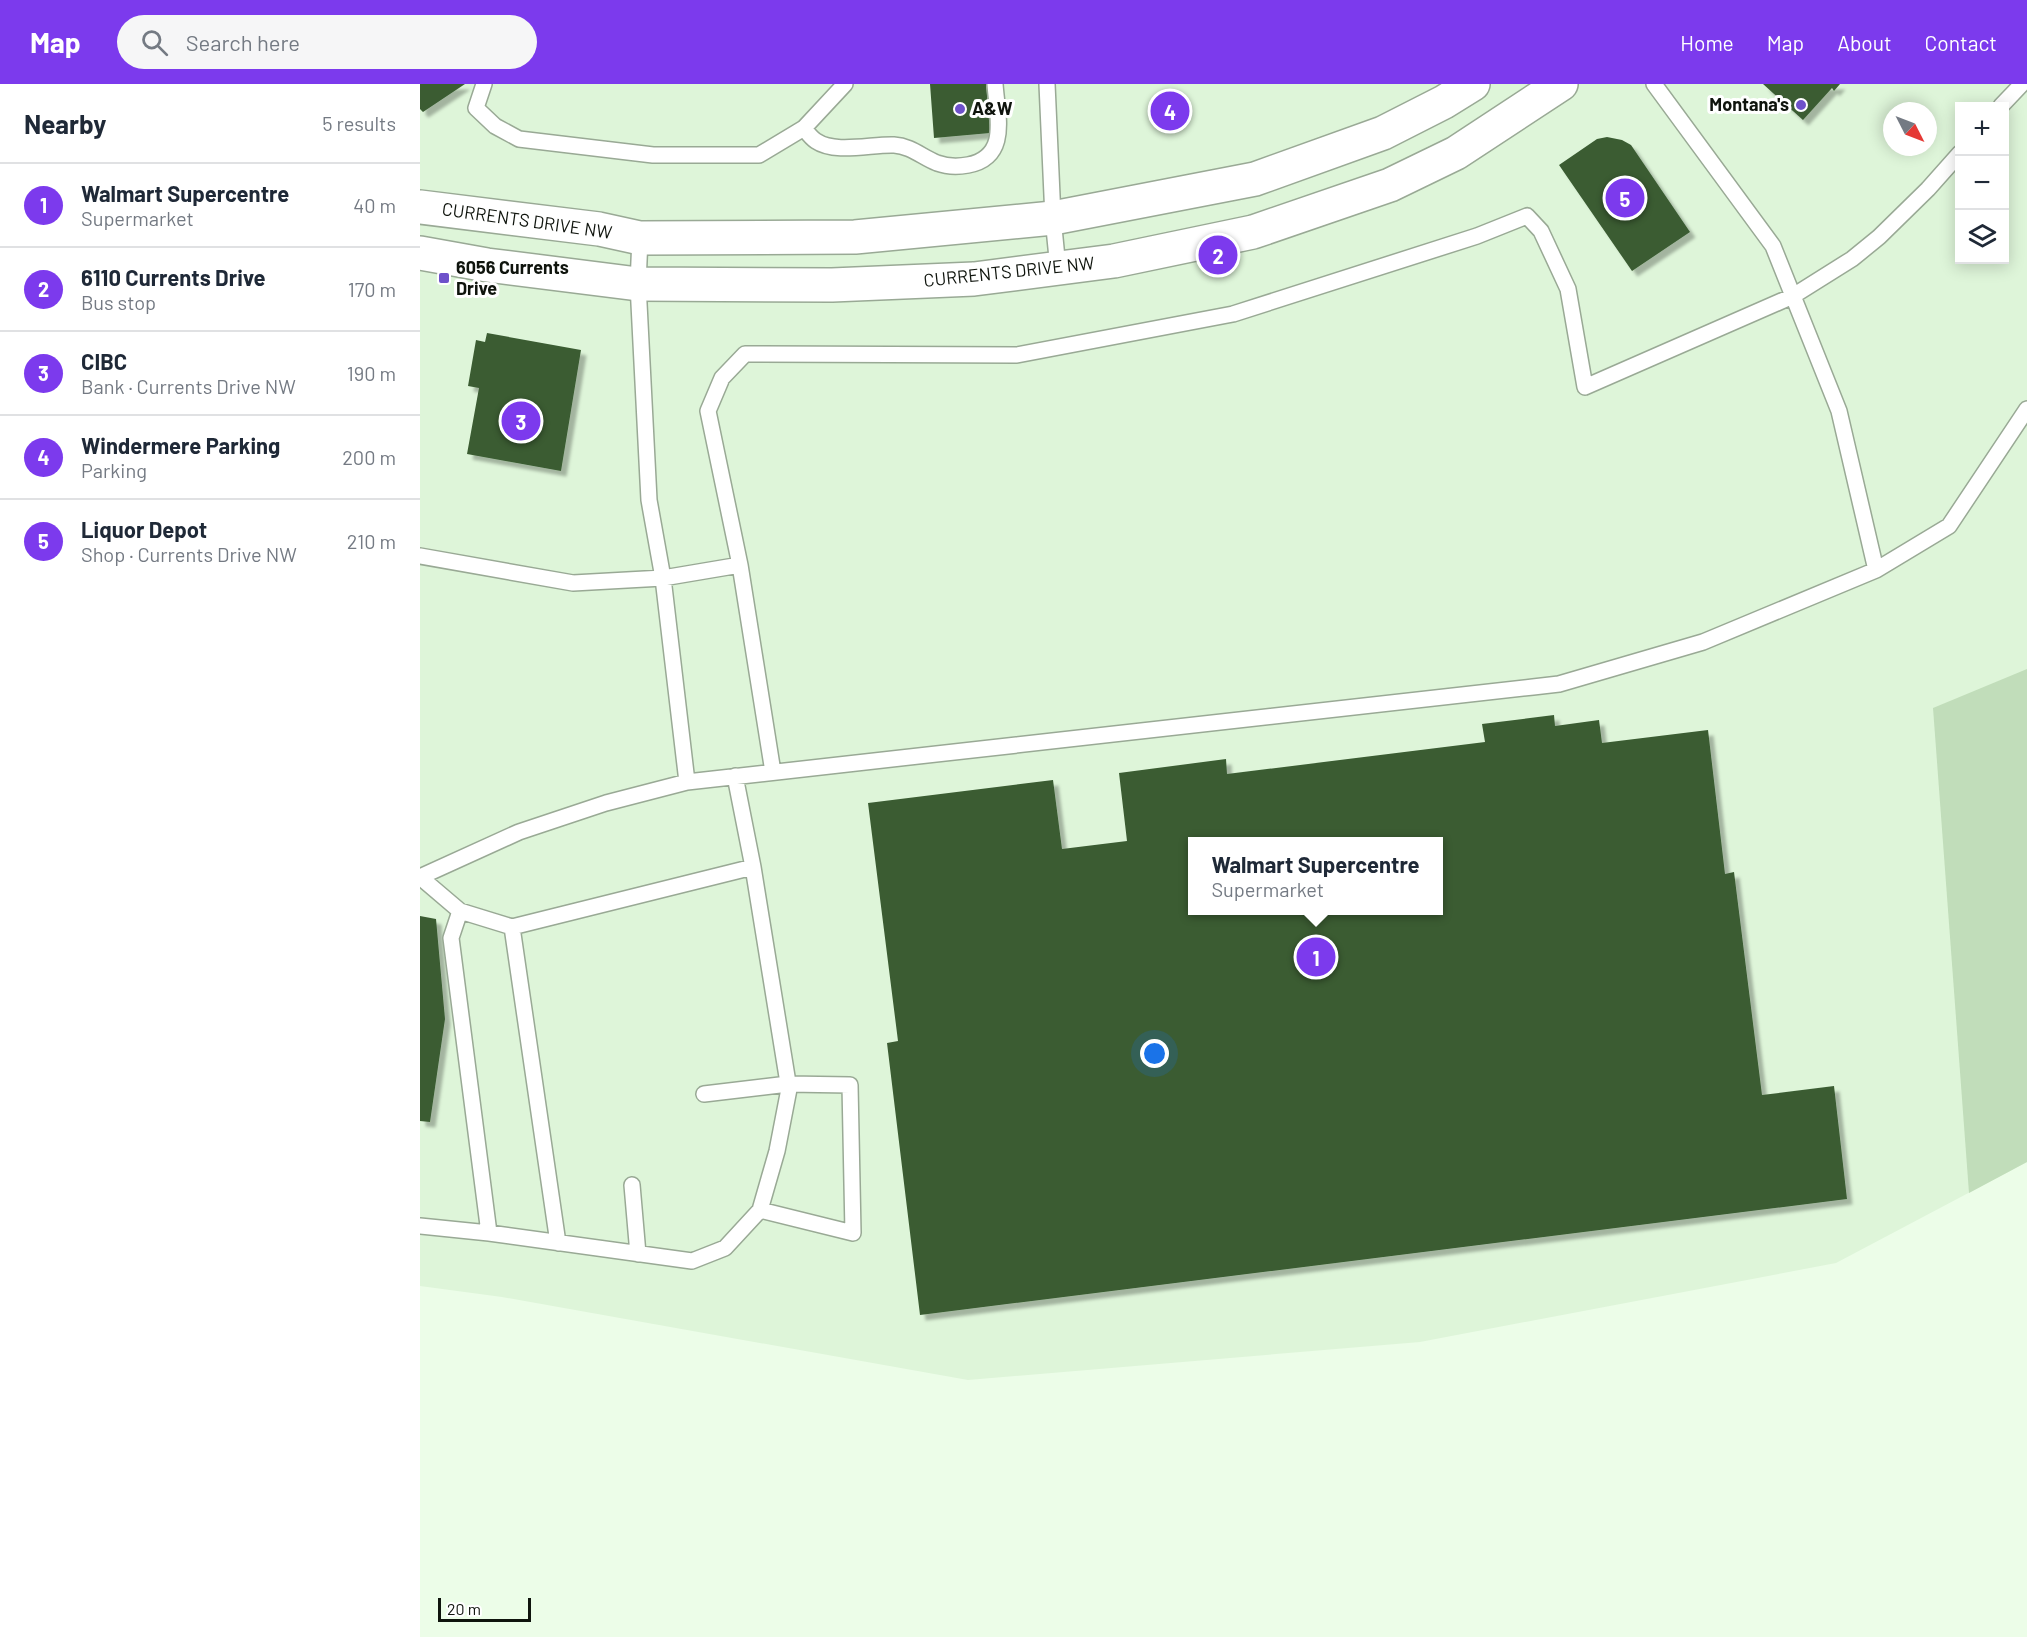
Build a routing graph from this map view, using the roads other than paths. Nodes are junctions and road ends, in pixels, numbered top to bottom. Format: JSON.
{"nodes":[{"id":1,"x":484,"y":84,"type":"edge"},
{"id":2,"x":845,"y":84,"type":"edge"},
{"id":3,"x":994,"y":84,"type":"edge"},
{"id":4,"x":1047,"y":84,"type":"edge"},
{"id":5,"x":1473,"y":84,"type":"edge"},
{"id":6,"x":1561,"y":84,"type":"edge"},
{"id":7,"x":1654,"y":84,"type":"edge"},
{"id":8,"x":2022,"y":84,"type":"edge"},
{"id":9,"x":2005,"y":102,"type":"edge"},
{"id":10,"x":804,"y":128,"type":"junction"},
{"id":11,"x":1956,"y":156,"type":"edge"},
{"id":12,"x":420,"y":207,"type":"edge"},
{"id":13,"x":1053,"y":218,"type":"junction"},
{"id":14,"x":640,"y":238,"type":"junction"},
{"id":15,"x":420,"y":253,"type":"edge"},
{"id":16,"x":1058,"y":268,"type":"junction"},
{"id":17,"x":638,"y":284,"type":"junction"},
{"id":18,"x":1793,"y":296,"type":"junction"},
{"id":19,"x":2027,"y":409,"type":"edge"},
{"id":20,"x":420,"y":556,"type":"edge"},
{"id":21,"x":740,"y":565,"type":"junction"},
{"id":22,"x":1876,"y":570,"type":"junction"},
{"id":23,"x":663,"y":578,"type":"junction"},
{"id":24,"x":773,"y":772,"type":"junction"},
{"id":25,"x":735,"y":776,"type":"junction"},
{"id":26,"x":687,"y":782,"type":"junction"},
{"id":27,"x":753,"y":867,"type":"junction"},
{"id":28,"x":420,"y":877,"type":"edge"},
{"id":29,"x":460,"y":911,"type":"junction"},
{"id":30,"x":512,"y":927,"type":"junction"},
{"id":31,"x":788,"y":1084,"type":"junction"},
{"id":32,"x":704,"y":1094,"type":"dead end"},
{"id":33,"x":632,"y":1185,"type":"dead end"},
{"id":34,"x":760,"y":1210,"type":"junction"},
{"id":35,"x":420,"y":1226,"type":"edge"},
{"id":36,"x":489,"y":1233,"type":"junction"},
{"id":37,"x":558,"y":1242,"type":"junction"},
{"id":38,"x":638,"y":1254,"type":"junction"}],
"edges":[{"from":1,"to":10,"type":"lane"},
{"from":2,"to":10,"type":"lane"},
{"from":3,"to":10,"type":"lane"},
{"from":4,"to":13,"type":"lane"},
{"from":5,"to":13,"type":"street","name":"CURRENTS DRIVE NW"},
{"from":6,"to":16,"type":"street","name":"CURRENTS DRIVE NW"},
{"from":7,"to":18,"type":"lane"},
{"from":8,"to":9,"type":"lane"},
{"from":11,"to":18,"type":"lane"},
{"from":12,"to":14,"type":"street","name":"CURRENTS DRIVE NW"},
{"from":13,"to":14,"type":"street","name":"CURRENTS DRIVE NW"},
{"from":13,"to":16,"type":"lane"},
{"from":14,"to":17,"type":"lane"},
{"from":15,"to":17,"type":"street","name":"CURRENTS DRIVE NW"},
{"from":16,"to":17,"type":"street","name":"CURRENTS DRIVE NW"},
{"from":17,"to":23,"type":"lane"},
{"from":18,"to":21,"type":"lane"},
{"from":18,"to":22,"type":"lane"},
{"from":19,"to":22,"type":"lane"},
{"from":20,"to":23,"type":"lane"},
{"from":21,"to":23,"type":"lane"},
{"from":21,"to":24,"type":"lane"},
{"from":22,"to":24,"type":"lane"},
{"from":23,"to":26,"type":"lane"},
{"from":24,"to":25,"type":"lane"},
{"from":25,"to":26,"type":"lane"},
{"from":25,"to":27,"type":"lane"},
{"from":26,"to":28,"type":"lane"},
{"from":27,"to":30,"type":"lane"},
{"from":27,"to":31,"type":"lane"},
{"from":28,"to":29,"type":"lane"},
{"from":29,"to":30,"type":"lane"},
{"from":29,"to":36,"type":"lane"},
{"from":30,"to":37,"type":"lane"},
{"from":31,"to":32,"type":"lane"},
{"from":31,"to":34,"type":"lane"},
{"from":31,"to":34,"type":"lane"},
{"from":33,"to":38,"type":"lane"},
{"from":34,"to":38,"type":"lane"},
{"from":35,"to":36,"type":"lane"},
{"from":36,"to":37,"type":"lane"},
{"from":37,"to":38,"type":"lane"}]}
